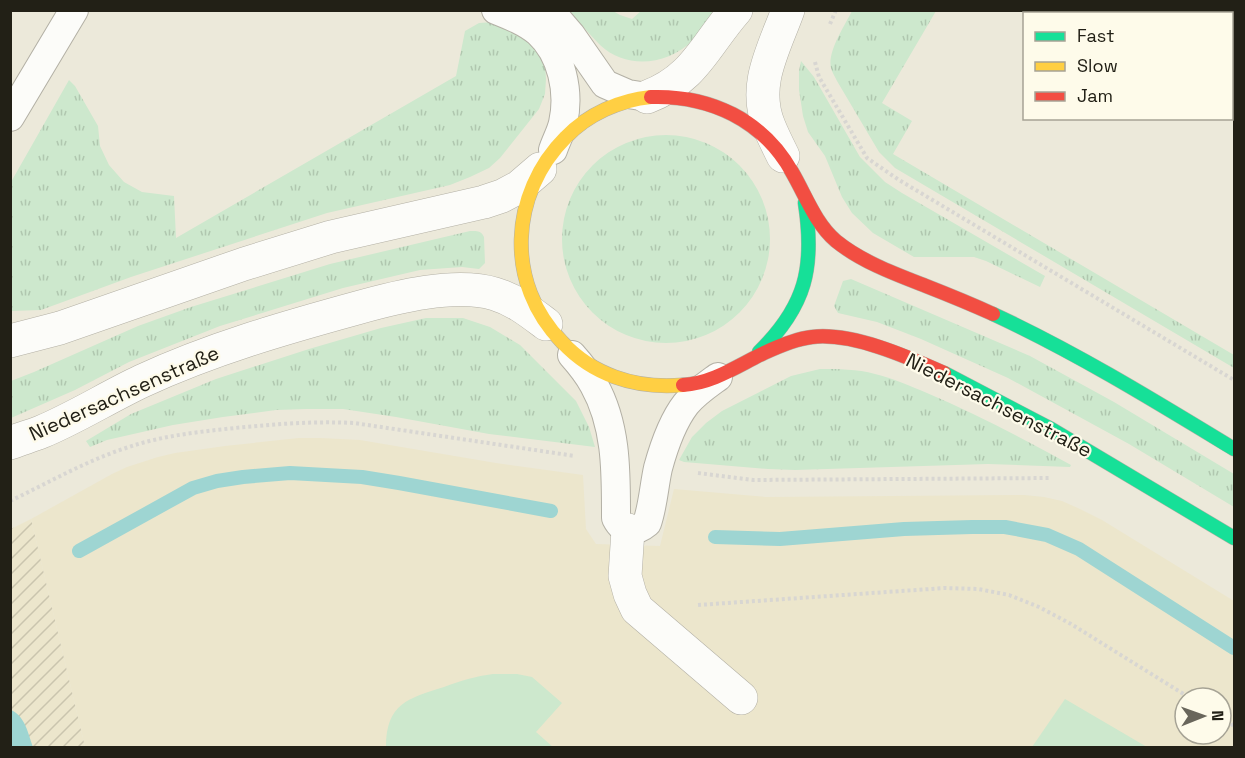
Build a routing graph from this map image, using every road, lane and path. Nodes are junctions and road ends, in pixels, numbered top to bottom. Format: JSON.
{"nodes":[{"id":1,"x":74,"y":10,"type":"edge"},
{"id":2,"x":496,"y":10,"type":"edge"},
{"id":3,"x":545,"y":10,"type":"edge"},
{"id":4,"x":736,"y":10,"type":"edge"},
{"id":5,"x":788,"y":10,"type":"edge"},
{"id":6,"x":836,"y":10,"type":"edge"},
{"id":7,"x":826,"y":31,"type":"dead end"},
{"id":8,"x":816,"y":57,"type":"dead end"},
{"id":9,"x":647,"y":97,"type":"junction"},
{"id":10,"x":10,"y":117,"type":"edge"},
{"id":11,"x":546,"y":159,"type":"junction"},
{"id":12,"x":787,"y":163,"type":"junction"},
{"id":13,"x":802,"y":193,"type":"junction"},
{"id":14,"x":546,"y":324,"type":"junction"},
{"id":15,"x":10,"y":341,"type":"edge"},
{"id":16,"x":567,"y":348,"type":"junction"},
{"id":17,"x":747,"y":362,"type":"junction"},
{"id":18,"x":718,"y":377,"type":"junction"},
{"id":19,"x":1234,"y":380,"type":"edge"},
{"id":20,"x":10,"y":442,"type":"edge"},
{"id":21,"x":1234,"y":448,"type":"edge"},
{"id":22,"x":628,"y":530,"type":"junction"},
{"id":23,"x":1234,"y":538,"type":"edge"},
{"id":24,"x":637,"y":609,"type":"junction"},
{"id":25,"x":1173,"y":687,"type":"edge"},
{"id":26,"x":741,"y":698,"type":"dead end"}],
"edges":[{"from":1,"to":10,"type":"lane"},
{"from":2,"to":11,"type":"lane"},
{"from":3,"to":9,"type":"lane"},
{"from":4,"to":9,"type":"street","name":"Niedersachsenstraße"},
{"from":5,"to":12,"type":"street","name":"Niedersachsenstraße"},
{"from":6,"to":7,"type":"path"},
{"from":8,"to":19,"type":"path"},
{"from":9,"to":11,"type":"main road","name":"Niedersachsenstraße"},
{"from":9,"to":12,"type":"main road","name":"Niedersachsenstraße"},
{"from":11,"to":14,"type":"main road","name":"Niedersachsenstraße"},
{"from":11,"to":15,"type":"street","name":"Niedersachsenstraße"},
{"from":12,"to":13,"type":"main road","name":"Niedersachsenstraße"},
{"from":13,"to":17,"type":"main road","name":"Niedersachsenstraße"},
{"from":13,"to":21,"type":"main road","name":"Niedersachsenstraße"},
{"from":14,"to":16,"type":"main road","name":"Niedersachsenstraße"},
{"from":14,"to":20,"type":"street","name":"Niedersachsenstraße"},
{"from":16,"to":18,"type":"main road","name":"Niedersachsenstraße"},
{"from":16,"to":22,"type":"lane"},
{"from":17,"to":18,"type":"main road","name":"Niedersachsenstraße"},
{"from":17,"to":23,"type":"main road","name":"Niedersachsenstraße"},
{"from":18,"to":22,"type":"lane"},
{"from":22,"to":24,"type":"street"},
{"from":24,"to":25,"type":"path"},
{"from":24,"to":26,"type":"street"}]}
